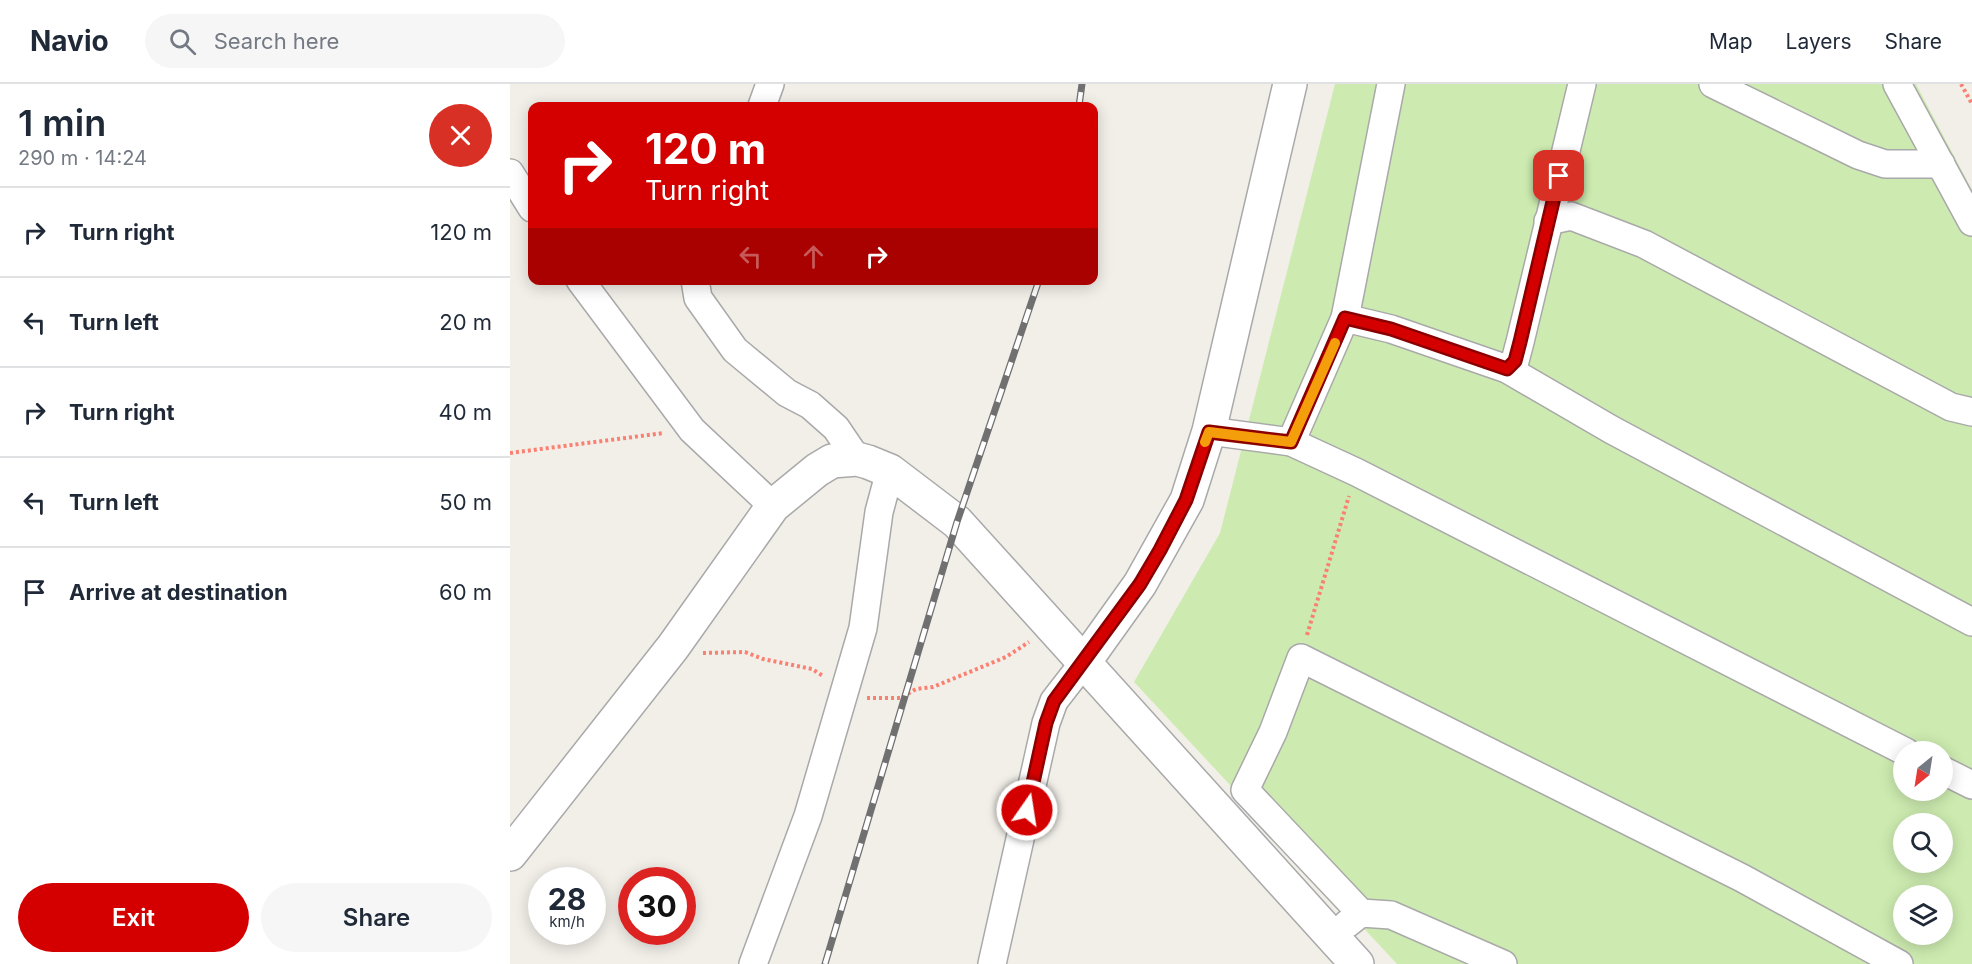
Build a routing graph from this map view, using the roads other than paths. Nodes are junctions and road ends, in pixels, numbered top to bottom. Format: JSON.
{"nodes":[{"id":1,"x":770,"y":84,"type":"edge"},
{"id":2,"x":1290,"y":84,"type":"edge"},
{"id":3,"x":1391,"y":84,"type":"edge"},
{"id":4,"x":1582,"y":84,"type":"edge"},
{"id":5,"x":1713,"y":84,"type":"edge"},
{"id":6,"x":1896,"y":84,"type":"edge"},
{"id":7,"x":763,"y":102,"type":"edge"},
{"id":8,"x":1941,"y":164,"type":"junction"},
{"id":9,"x":510,"y":173,"type":"edge"},
{"id":10,"x":528,"y":202,"type":"edge"},
{"id":11,"x":1548,"y":221,"type":"junction"},
{"id":12,"x":1972,"y":222,"type":"edge"},
{"id":13,"x":584,"y":285,"type":"edge"},
{"id":14,"x":696,"y":285,"type":"edge"},
{"id":15,"x":1345,"y":318,"type":"junction"},
{"id":16,"x":1507,"y":369,"type":"junction"},
{"id":17,"x":1972,"y":412,"type":"edge"},
{"id":18,"x":1209,"y":432,"type":"junction"},
{"id":19,"x":1291,"y":442,"type":"junction"},
{"id":20,"x":857,"y":459,"type":"junction"},
{"id":21,"x":890,"y":471,"type":"junction"},
{"id":22,"x":773,"y":506,"type":"junction"},
{"id":23,"x":1972,"y":622,"type":"edge"},
{"id":24,"x":1085,"y":661,"type":"junction"},
{"id":25,"x":1893,"y":745,"type":"edge"},
{"id":26,"x":1953,"y":776,"type":"edge"},
{"id":27,"x":1972,"y":785,"type":"edge"},
{"id":28,"x":510,"y":854,"type":"edge"},
{"id":29,"x":1361,"y":913,"type":"junction"},
{"id":30,"x":1331,"y":935,"type":"junction"},
{"id":31,"x":753,"y":964,"type":"edge"},
{"id":32,"x":992,"y":964,"type":"edge"},
{"id":33,"x":1357,"y":964,"type":"edge"},
{"id":34,"x":1503,"y":964,"type":"edge"},
{"id":35,"x":1899,"y":964,"type":"edge"}],
"edges":[{"from":1,"to":7,"type":"street"},
{"from":2,"to":18,"type":"street"},
{"from":3,"to":15,"type":"street"},
{"from":4,"to":11,"type":"street"},
{"from":5,"to":8,"type":"street"},
{"from":6,"to":8,"type":"street"},
{"from":8,"to":12,"type":"street"},
{"from":9,"to":10,"type":"street"},
{"from":11,"to":16,"type":"street"},
{"from":11,"to":17,"type":"street"},
{"from":13,"to":22,"type":"street"},
{"from":14,"to":20,"type":"street"},
{"from":15,"to":16,"type":"street"},
{"from":15,"to":19,"type":"street"},
{"from":16,"to":23,"type":"street"},
{"from":18,"to":19,"type":"street"},
{"from":18,"to":24,"type":"street"},
{"from":19,"to":25,"type":"street"},
{"from":20,"to":21,"type":"street"},
{"from":20,"to":22,"type":"street"},
{"from":21,"to":24,"type":"street"},
{"from":21,"to":31,"type":"street"},
{"from":22,"to":28,"type":"street"},
{"from":24,"to":30,"type":"street"},
{"from":24,"to":32,"type":"street"},
{"from":26,"to":27,"type":"street"},
{"from":29,"to":30,"type":"street"},
{"from":29,"to":34,"type":"street"},
{"from":29,"to":35,"type":"street"},
{"from":30,"to":33,"type":"street"}]}
